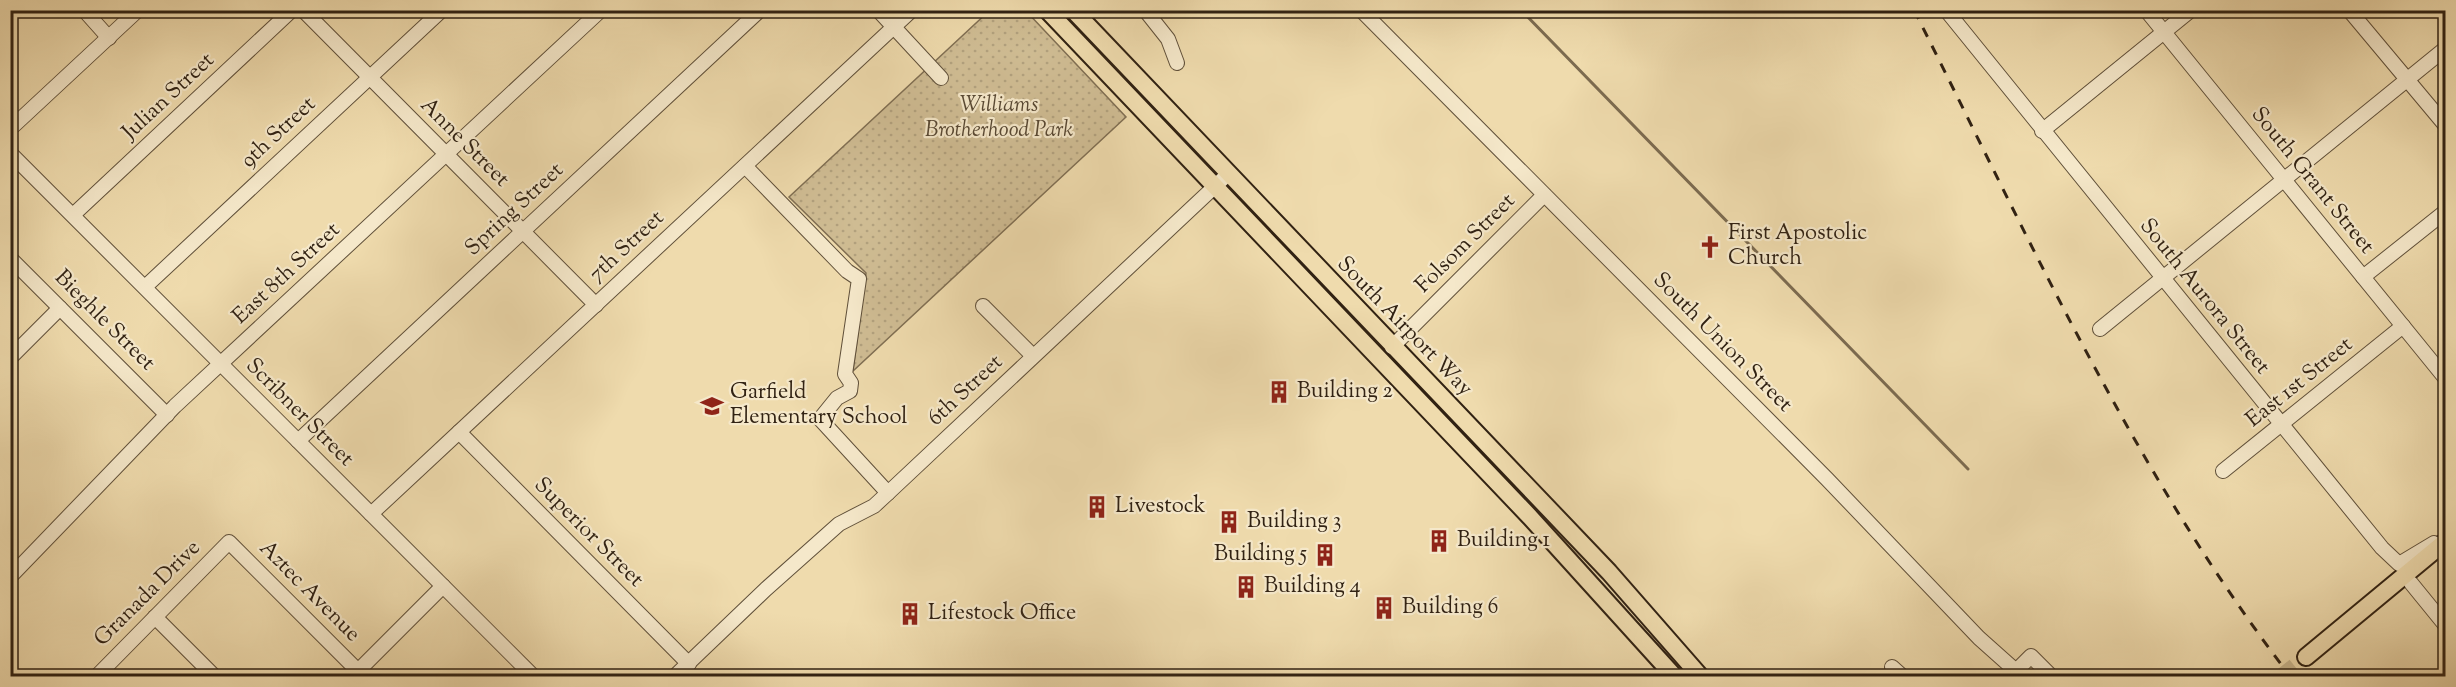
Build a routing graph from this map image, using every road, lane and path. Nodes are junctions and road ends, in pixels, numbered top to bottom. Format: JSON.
{"nodes":[{"id":1,"x":84,"y":10,"type":"edge"},
{"id":2,"x":138,"y":10,"type":"edge"},
{"id":3,"x":292,"y":10,"type":"edge"},
{"id":4,"x":303,"y":10,"type":"edge"},
{"id":5,"x":442,"y":10,"type":"edge"},
{"id":6,"x":601,"y":10,"type":"edge"},
{"id":7,"x":760,"y":10,"type":"edge"},
{"id":8,"x":878,"y":10,"type":"edge"},
{"id":9,"x":912,"y":10,"type":"edge"},
{"id":10,"x":1047,"y":10,"type":"edge"},
{"id":11,"x":1073,"y":10,"type":"edge"},
{"id":12,"x":1145,"y":10,"type":"edge"},
{"id":13,"x":1361,"y":10,"type":"edge"},
{"id":14,"x":1946,"y":10,"type":"edge"},
{"id":15,"x":2146,"y":10,"type":"edge"},
{"id":16,"x":2192,"y":10,"type":"edge"},
{"id":17,"x":2349,"y":10,"type":"edge"},
{"id":18,"x":894,"y":27,"type":"junction"},
{"id":19,"x":2164,"y":33,"type":"junction"},
{"id":20,"x":110,"y":38,"type":"junction"},
{"id":21,"x":2445,"y":48,"type":"edge"},
{"id":22,"x":1177,"y":63,"type":"dead end"},
{"id":23,"x":370,"y":78,"type":"junction"},
{"id":24,"x":941,"y":78,"type":"dead end"},
{"id":25,"x":2407,"y":80,"type":"junction"},
{"id":26,"x":2445,"y":126,"type":"edge"},
{"id":27,"x":10,"y":129,"type":"edge"},
{"id":28,"x":2042,"y":131,"type":"junction"},
{"id":29,"x":10,"y":153,"type":"edge"},
{"id":30,"x":446,"y":154,"type":"junction"},
{"id":31,"x":745,"y":166,"type":"junction"},
{"id":32,"x":1227,"y":175,"type":"junction"},
{"id":33,"x":2283,"y":180,"type":"junction"},
{"id":34,"x":1214,"y":187,"type":"junction"},
{"id":35,"x":1544,"y":195,"type":"junction"},
{"id":36,"x":2445,"y":211,"type":"edge"},
{"id":37,"x":73,"y":215,"type":"junction"},
{"id":38,"x":523,"y":231,"type":"junction"},
{"id":39,"x":10,"y":258,"type":"edge"},
{"id":40,"x":2362,"y":277,"type":"junction"},
{"id":41,"x":2162,"y":278,"type":"junction"},
{"id":42,"x":145,"y":287,"type":"junction"},
{"id":43,"x":596,"y":305,"type":"junction"},
{"id":44,"x":983,"y":306,"type":"dead end"},
{"id":45,"x":60,"y":308,"type":"junction"},
{"id":46,"x":2403,"y":326,"type":"junction"},
{"id":47,"x":2100,"y":328,"type":"dead end"},
{"id":48,"x":1392,"y":347,"type":"junction"},
{"id":49,"x":1033,"y":356,"type":"junction"},
{"id":50,"x":10,"y":358,"type":"edge"},
{"id":51,"x":221,"y":364,"type":"junction"},
{"id":52,"x":2444,"y":375,"type":"edge"},
{"id":53,"x":167,"y":415,"type":"junction"},
{"id":54,"x":2281,"y":424,"type":"junction"},
{"id":55,"x":459,"y":432,"type":"junction"},
{"id":56,"x":298,"y":441,"type":"junction"},
{"id":57,"x":2223,"y":471,"type":"dead end"},
{"id":58,"x":888,"y":493,"type":"junction"},
{"id":59,"x":371,"y":514,"type":"junction"},
{"id":60,"x":2445,"y":536,"type":"edge"},
{"id":61,"x":2445,"y":541,"type":"edge"},
{"id":62,"x":229,"y":542,"type":"joint"},
{"id":63,"x":2445,"y":556,"type":"edge"},
{"id":64,"x":10,"y":577,"type":"edge"},
{"id":65,"x":2411,"y":583,"type":"junction"},
{"id":66,"x":443,"y":586,"type":"junction"},
{"id":67,"x":155,"y":617,"type":"junction"},
{"id":68,"x":2445,"y":626,"type":"edge"},
{"id":69,"x":689,"y":664,"type":"junction"},
{"id":70,"x":2014,"y":674,"type":"edge"},
{"id":71,"x":97,"y":676,"type":"edge"},
{"id":72,"x":214,"y":676,"type":"edge"},
{"id":73,"x":533,"y":676,"type":"edge"},
{"id":74,"x":675,"y":676,"type":"edge"},
{"id":75,"x":1674,"y":676,"type":"edge"},
{"id":76,"x":1700,"y":676,"type":"edge"},
{"id":77,"x":2050,"y":676,"type":"edge"}],
"edges":[{"from":1,"to":20,"type":"street"},
{"from":2,"to":20,"type":"street"},
{"from":3,"to":37,"type":"street","name":"Julian Street"},
{"from":4,"to":23,"type":"street","name":"Anne Street"},
{"from":5,"to":23,"type":"street","name":"9th Street"},
{"from":6,"to":30,"type":"street","name":"East 8th Street"},
{"from":7,"to":38,"type":"street","name":"Spring Street"},
{"from":8,"to":18,"type":"street"},
{"from":9,"to":18,"type":"street","name":"7th Street"},
{"from":10,"to":34,"type":"main road","name":"South Airport Way"},
{"from":11,"to":32,"type":"main road","name":"South Airport Way"},
{"from":12,"to":22,"type":"street"},
{"from":13,"to":35,"type":"street","name":"South Union Street"},
{"from":14,"to":28,"type":"street","name":"South Aurora Street"},
{"from":15,"to":19,"type":"street","name":"South Grant Street"},
{"from":16,"to":19,"type":"street"},
{"from":17,"to":25,"type":"street"},
{"from":18,"to":24,"type":"street"},
{"from":18,"to":31,"type":"street","name":"7th Street"},
{"from":19,"to":28,"type":"street"},
{"from":19,"to":33,"type":"street","name":"South Grant Street"},
{"from":20,"to":27,"type":"street"},
{"from":21,"to":25,"type":"street"},
{"from":23,"to":30,"type":"street","name":"Anne Street"},
{"from":23,"to":42,"type":"street","name":"9th Street"},
{"from":25,"to":26,"type":"street"},
{"from":25,"to":33,"type":"street"},
{"from":28,"to":41,"type":"street","name":"South Aurora Street"},
{"from":29,"to":37,"type":"street","name":"Scribner Street"},
{"from":30,"to":38,"type":"street","name":"Anne Street"},
{"from":30,"to":51,"type":"street","name":"East 8th Street"},
{"from":31,"to":43,"type":"street","name":"7th Street"},
{"from":31,"to":58,"type":"street"},
{"from":32,"to":34,"type":"street","name":"6th Street"},
{"from":32,"to":48,"type":"main road","name":"South Airport Way"},
{"from":33,"to":40,"type":"street","name":"South Grant Street"},
{"from":33,"to":41,"type":"street"},
{"from":34,"to":49,"type":"street","name":"6th Street"},
{"from":34,"to":75,"type":"main road","name":"South Airport Way"},
{"from":35,"to":48,"type":"street","name":"Folsom Street"},
{"from":35,"to":70,"type":"street","name":"South Union Street"},
{"from":36,"to":40,"type":"street"},
{"from":37,"to":42,"type":"street","name":"Scribner Street"},
{"from":38,"to":43,"type":"street","name":"Anne Street"},
{"from":38,"to":56,"type":"street","name":"Spring Street"},
{"from":39,"to":45,"type":"street","name":"Bieghle Street"},
{"from":40,"to":46,"type":"street","name":"South Grant Street"},
{"from":41,"to":47,"type":"street"},
{"from":41,"to":54,"type":"street","name":"South Aurora Street"},
{"from":42,"to":51,"type":"street","name":"Scribner Street"},
{"from":43,"to":55,"type":"street","name":"7th Street"},
{"from":44,"to":49,"type":"street"},
{"from":45,"to":50,"type":"street"},
{"from":45,"to":53,"type":"street","name":"Bieghle Street"},
{"from":46,"to":52,"type":"street","name":"South Grant Street"},
{"from":46,"to":54,"type":"street","name":"East 1st Street"},
{"from":48,"to":76,"type":"main road","name":"South Airport Way"},
{"from":49,"to":58,"type":"street","name":"6th Street"},
{"from":51,"to":53,"type":"street","name":"East 8th Street"},
{"from":51,"to":56,"type":"street","name":"Scribner Street"},
{"from":53,"to":64,"type":"street","name":"East 8th Street"},
{"from":54,"to":57,"type":"street","name":"East 1st Street"},
{"from":54,"to":60,"type":"street","name":"South Aurora Street"},
{"from":55,"to":59,"type":"street","name":"7th Street"},
{"from":55,"to":69,"type":"street","name":"Superior Street"},
{"from":56,"to":59,"type":"street","name":"Scribner Street"},
{"from":58,"to":69,"type":"street","name":"6th Street"},
{"from":59,"to":66,"type":"street","name":"Scribner Street"},
{"from":61,"to":65,"type":"main road"},
{"from":62,"to":66,"type":"street","name":"Aztec Avenue"},
{"from":62,"to":67,"type":"street","name":"Granada Drive"},
{"from":63,"to":65,"type":"main road"},
{"from":65,"to":68,"type":"street"},
{"from":66,"to":73,"type":"street","name":"Scribner Street"},
{"from":67,"to":71,"type":"street","name":"Granada Drive"},
{"from":67,"to":72,"type":"street"},
{"from":69,"to":74,"type":"street","name":"6th Street"},
{"from":70,"to":77,"type":"street","name":"South Union Street"}]}
